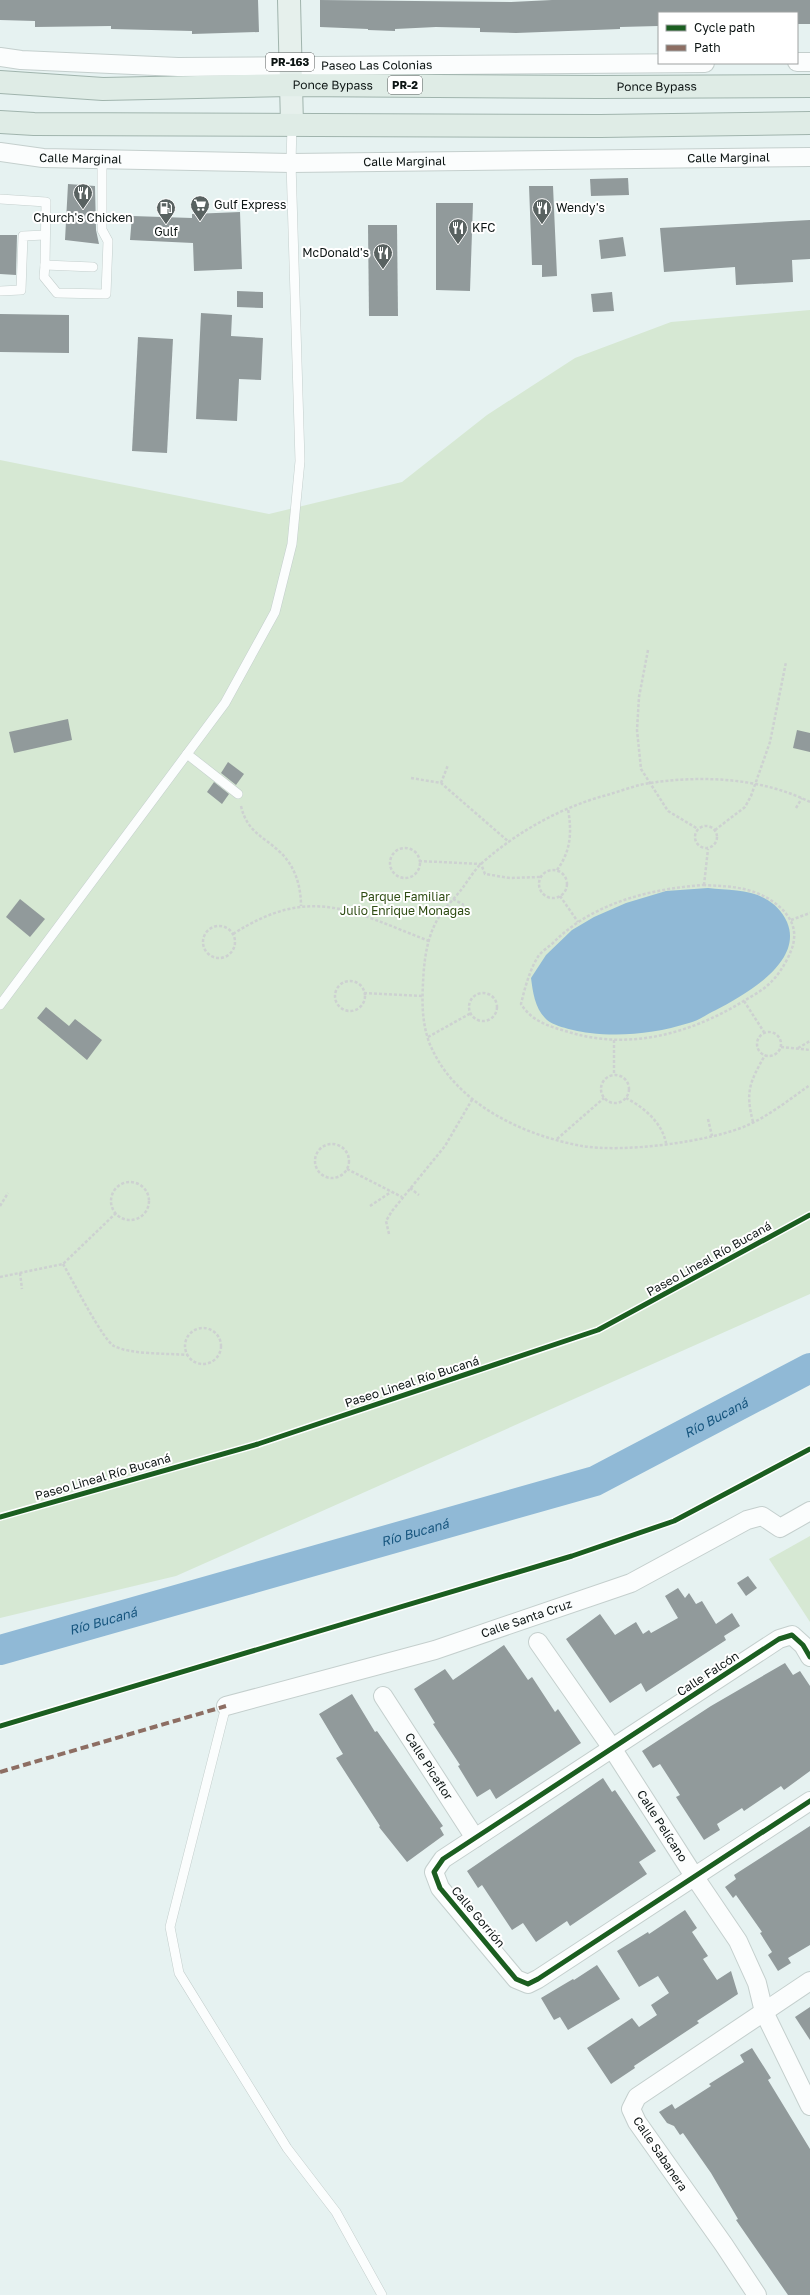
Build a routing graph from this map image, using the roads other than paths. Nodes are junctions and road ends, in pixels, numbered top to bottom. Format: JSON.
{"nodes":[{"id":1,"x":289,"y":0,"type":"edge"},
{"id":2,"x":0,"y":57,"type":"edge"},
{"id":3,"x":798,"y":62,"type":"edge"},
{"id":4,"x":810,"y":62,"type":"edge"},
{"id":5,"x":673,"y":64,"type":"edge"},
{"id":6,"x":290,"y":76,"type":"junction"},
{"id":7,"x":0,"y":82,"type":"edge"},
{"id":8,"x":810,"y":86,"type":"edge"},
{"id":9,"x":0,"y":122,"type":"edge"},
{"id":10,"x":810,"y":123,"type":"edge"},
{"id":11,"x":292,"y":125,"type":"junction"},
{"id":12,"x":0,"y":152,"type":"edge"},
{"id":13,"x":810,"y":157,"type":"edge"},
{"id":14,"x":102,"y":159,"type":"junction"},
{"id":15,"x":291,"y":163,"type":"junction"},
{"id":16,"x":0,"y":199,"type":"edge"},
{"id":17,"x":45,"y":235,"type":"junction"},
{"id":18,"x":45,"y":266,"type":"junction"},
{"id":19,"x":93,"y":267,"type":"dead end"},
{"id":20,"x":0,"y":291,"type":"edge"},
{"id":21,"x":187,"y":754,"type":"junction"},
{"id":22,"x":238,"y":794,"type":"road end"},
{"id":23,"x":0,"y":1005,"type":"edge"},
{"id":24,"x":810,"y":1511,"type":"edge"},
{"id":25,"x":538,"y":1642,"type":"dead end"},
{"id":26,"x":810,"y":1656,"type":"edge"},
{"id":27,"x":383,"y":1696,"type":"dead end"},
{"id":28,"x":226,"y":1706,"type":"joint"},
{"id":29,"x":612,"y":1748,"type":"junction"},
{"id":30,"x":810,"y":1800,"type":"edge"},
{"id":31,"x":475,"y":1838,"type":"junction"},
{"id":32,"x":694,"y":1876,"type":"junction"},
{"id":33,"x":810,"y":1981,"type":"edge"},
{"id":34,"x":764,"y":2012,"type":"junction"},
{"id":35,"x":810,"y":2106,"type":"edge"},
{"id":36,"x":382,"y":2295,"type":"edge"},
{"id":37,"x":757,"y":2295,"type":"edge"}],
"edges":[{"from":1,"to":6,"type":"main road","number":"PR-163"},
{"from":2,"to":6,"type":"street","name":"Paseo Las Colonias"},
{"from":3,"to":4,"type":"street"},
{"from":5,"to":6,"type":"street","name":"Paseo Las Colonias"},
{"from":6,"to":7,"type":"highway","name":"Ponce Bypass","number":"PR-2"},
{"from":6,"to":8,"type":"highway","name":"Ponce Bypass","number":"PR-2"},
{"from":6,"to":11,"type":"main road","number":"PR-163"},
{"from":9,"to":11,"type":"highway"},
{"from":10,"to":11,"type":"highway"},
{"from":11,"to":15,"type":"lane"},
{"from":12,"to":14,"type":"street","name":"Calle Marginal"},
{"from":13,"to":15,"type":"street","name":"Calle Marginal"},
{"from":14,"to":15,"type":"street","name":"Calle Marginal"},
{"from":14,"to":18,"type":"lane"},
{"from":15,"to":21,"type":"lane"},
{"from":16,"to":17,"type":"lane"},
{"from":17,"to":18,"type":"lane"},
{"from":17,"to":20,"type":"lane"},
{"from":18,"to":19,"type":"lane"},
{"from":21,"to":22,"type":"lane"},
{"from":21,"to":23,"type":"lane"},
{"from":24,"to":28,"type":"street","name":"Calle Santa Cruz"},
{"from":25,"to":29,"type":"street","name":"Calle Pelícano"},
{"from":26,"to":29,"type":"street","name":"Calle Falcón"},
{"from":27,"to":31,"type":"street","name":"Calle Picaflor"},
{"from":28,"to":36,"type":"lane"},
{"from":29,"to":31,"type":"street","name":"Calle Gorrión"},
{"from":29,"to":32,"type":"street","name":"Calle Pelícano"},
{"from":30,"to":32,"type":"street"},
{"from":31,"to":32,"type":"street","name":"Calle Gorrión"},
{"from":32,"to":34,"type":"street","name":"Calle Pelícano"},
{"from":33,"to":34,"type":"street"},
{"from":34,"to":35,"type":"street","name":"Calle Pelícano"},
{"from":34,"to":37,"type":"street","name":"Calle Sabanera"}]}
